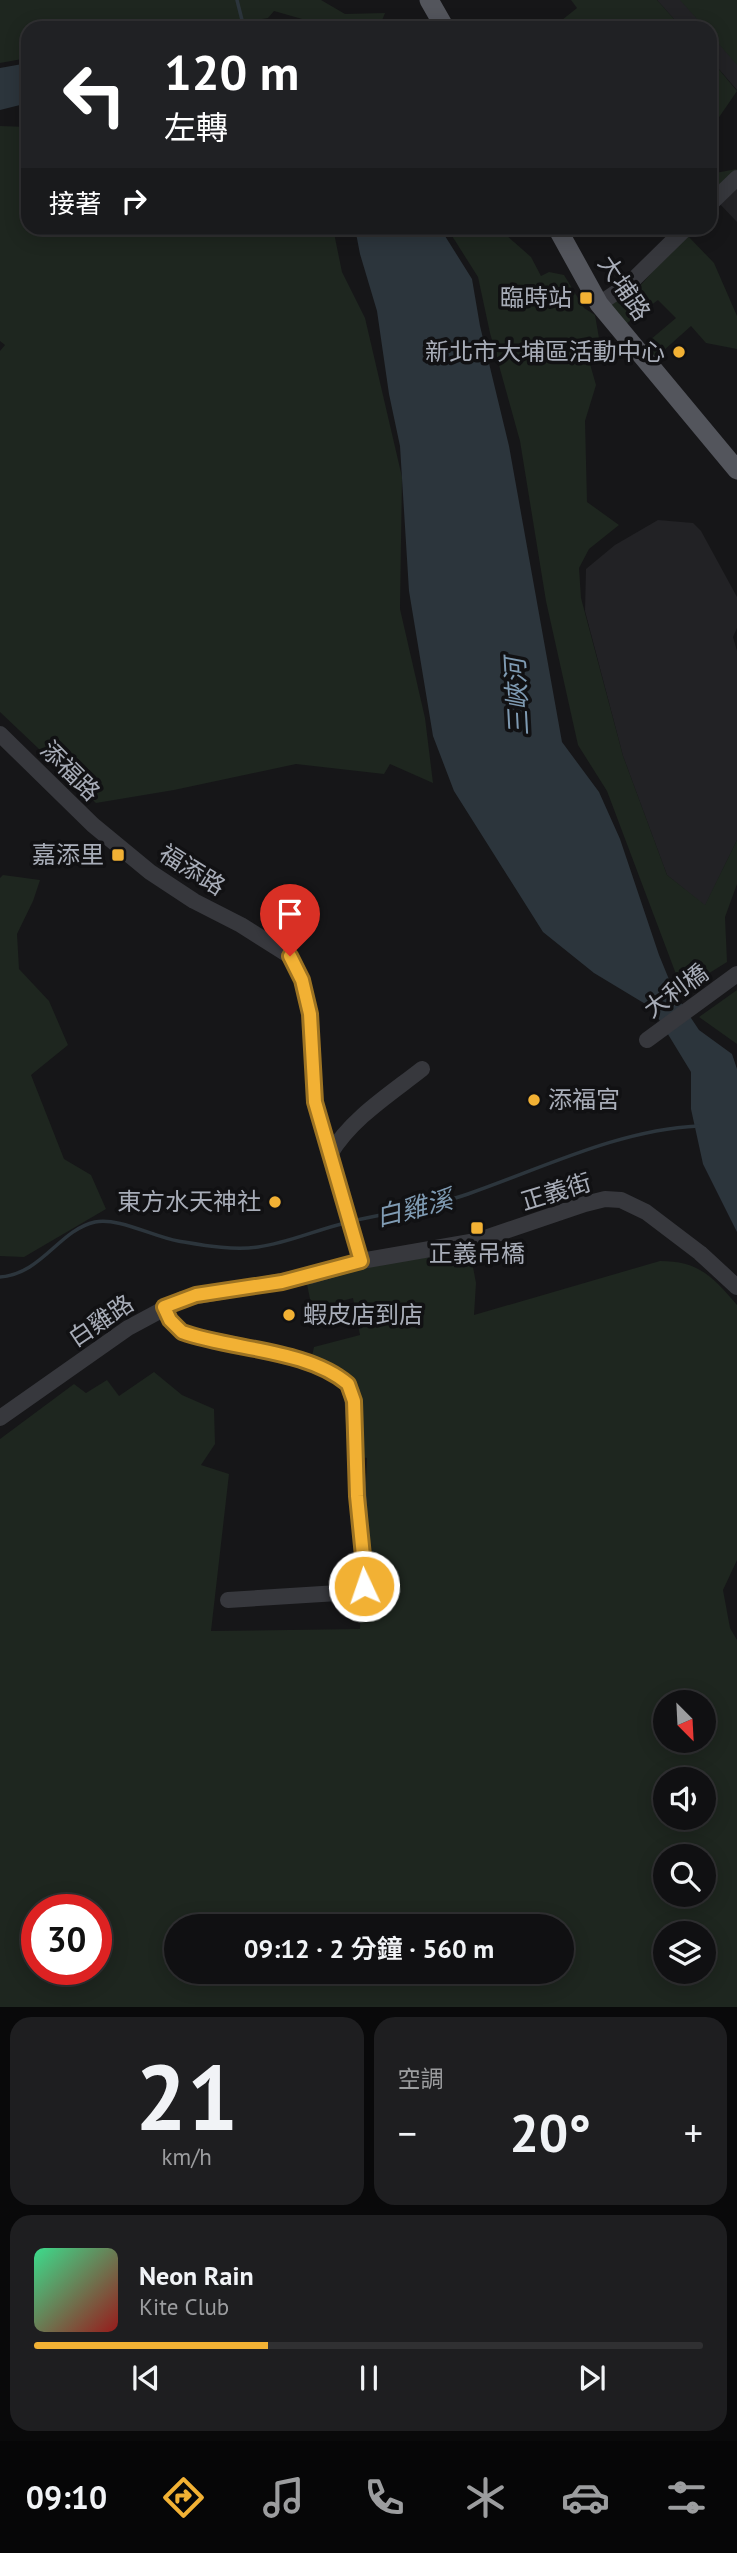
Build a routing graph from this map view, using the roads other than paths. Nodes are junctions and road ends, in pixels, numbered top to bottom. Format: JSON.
{"nodes":[{"id":1,"x":429,"y":0,"type":"edge"},
{"id":2,"x":441,"y":21,"type":"edge"},
{"id":3,"x":737,"y":178,"type":"edge"},
{"id":4,"x":717,"y":197,"type":"edge"},
{"id":5,"x":566,"y":235,"type":"edge"},
{"id":6,"x":680,"y":235,"type":"edge"},
{"id":7,"x":599,"y":304,"type":"junction"},
{"id":8,"x":737,"y":470,"type":"edge"},
{"id":9,"x":0,"y":734,"type":"edge"},
{"id":10,"x":110,"y":841,"type":"joint"},
{"id":11,"x":734,"y":976,"type":"edge"},
{"id":12,"x":646,"y":1040,"type":"dead end"},
{"id":13,"x":422,"y":1069,"type":"dead end"},
{"id":14,"x":330,"y":1154,"type":"junction"},
{"id":15,"x":361,"y":1261,"type":"junction"},
{"id":16,"x":737,"y":1287,"type":"edge"},
{"id":17,"x":164,"y":1307,"type":"junction"},
{"id":18,"x":0,"y":1418,"type":"edge"},
{"id":19,"x":228,"y":1600,"type":"dead end"}],
"edges":[{"from":1,"to":2,"type":"main road"},
{"from":3,"to":4,"type":"street"},
{"from":5,"to":7,"type":"main road","name":"大埔路"},
{"from":6,"to":7,"type":"street"},
{"from":7,"to":8,"type":"main road","name":"大埔路"},
{"from":9,"to":10,"type":"street","name":"添福路"},
{"from":10,"to":14,"type":"street","name":"福添路"},
{"from":11,"to":12,"type":"street","name":"大利橋"},
{"from":13,"to":14,"type":"street"},
{"from":14,"to":15,"type":"street"},
{"from":15,"to":16,"type":"street","name":"正義街"},
{"from":15,"to":17,"type":"street","name":"白雞路"},
{"from":17,"to":18,"type":"street","name":"白雞路"},
{"from":17,"to":19,"type":"street"}]}
